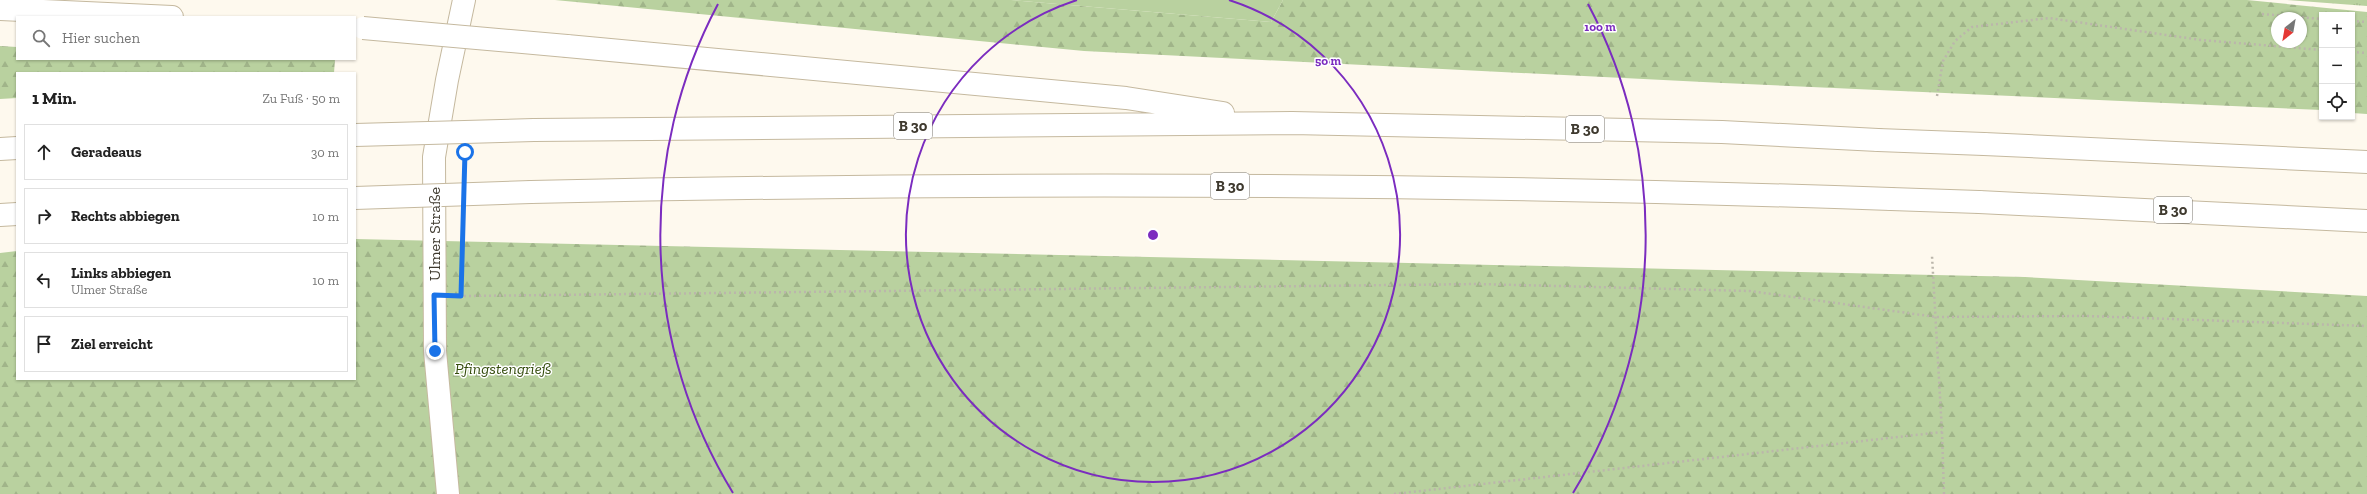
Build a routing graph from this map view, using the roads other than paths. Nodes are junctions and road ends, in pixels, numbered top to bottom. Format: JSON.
{"nodes":[{"id":1,"x":464,"y":0,"type":"edge"},
{"id":2,"x":0,"y":9,"type":"edge"},
{"id":3,"x":150,"y":16,"type":"edge"},
{"id":4,"x":359,"y":28,"type":"edge"},
{"id":5,"x":1292,"y":123,"type":"junction"},
{"id":6,"x":356,"y":135,"type":"edge"},
{"id":7,"x":16,"y":148,"type":"edge"},
{"id":8,"x":0,"y":149,"type":"edge"},
{"id":9,"x":2367,"y":162,"type":"edge"},
{"id":10,"x":356,"y":198,"type":"edge"},
{"id":11,"x":16,"y":214,"type":"edge"},
{"id":12,"x":0,"y":215,"type":"edge"},
{"id":13,"x":2367,"y":221,"type":"edge"},
{"id":14,"x":448,"y":494,"type":"edge"}],
"edges":[{"from":1,"to":14,"type":"main road","name":"Ulmer Straße"},
{"from":2,"to":3,"type":"main road"},
{"from":4,"to":5,"type":"main road","bridge":true},
{"from":5,"to":6,"type":"main road","number":"B 30","bridge":true},
{"from":5,"to":9,"type":"main road","number":"B 30","bridge":true},
{"from":7,"to":8,"type":"main road"},
{"from":10,"to":13,"type":"main road","number":"B 30","bridge":true},
{"from":11,"to":12,"type":"main road"}]}
